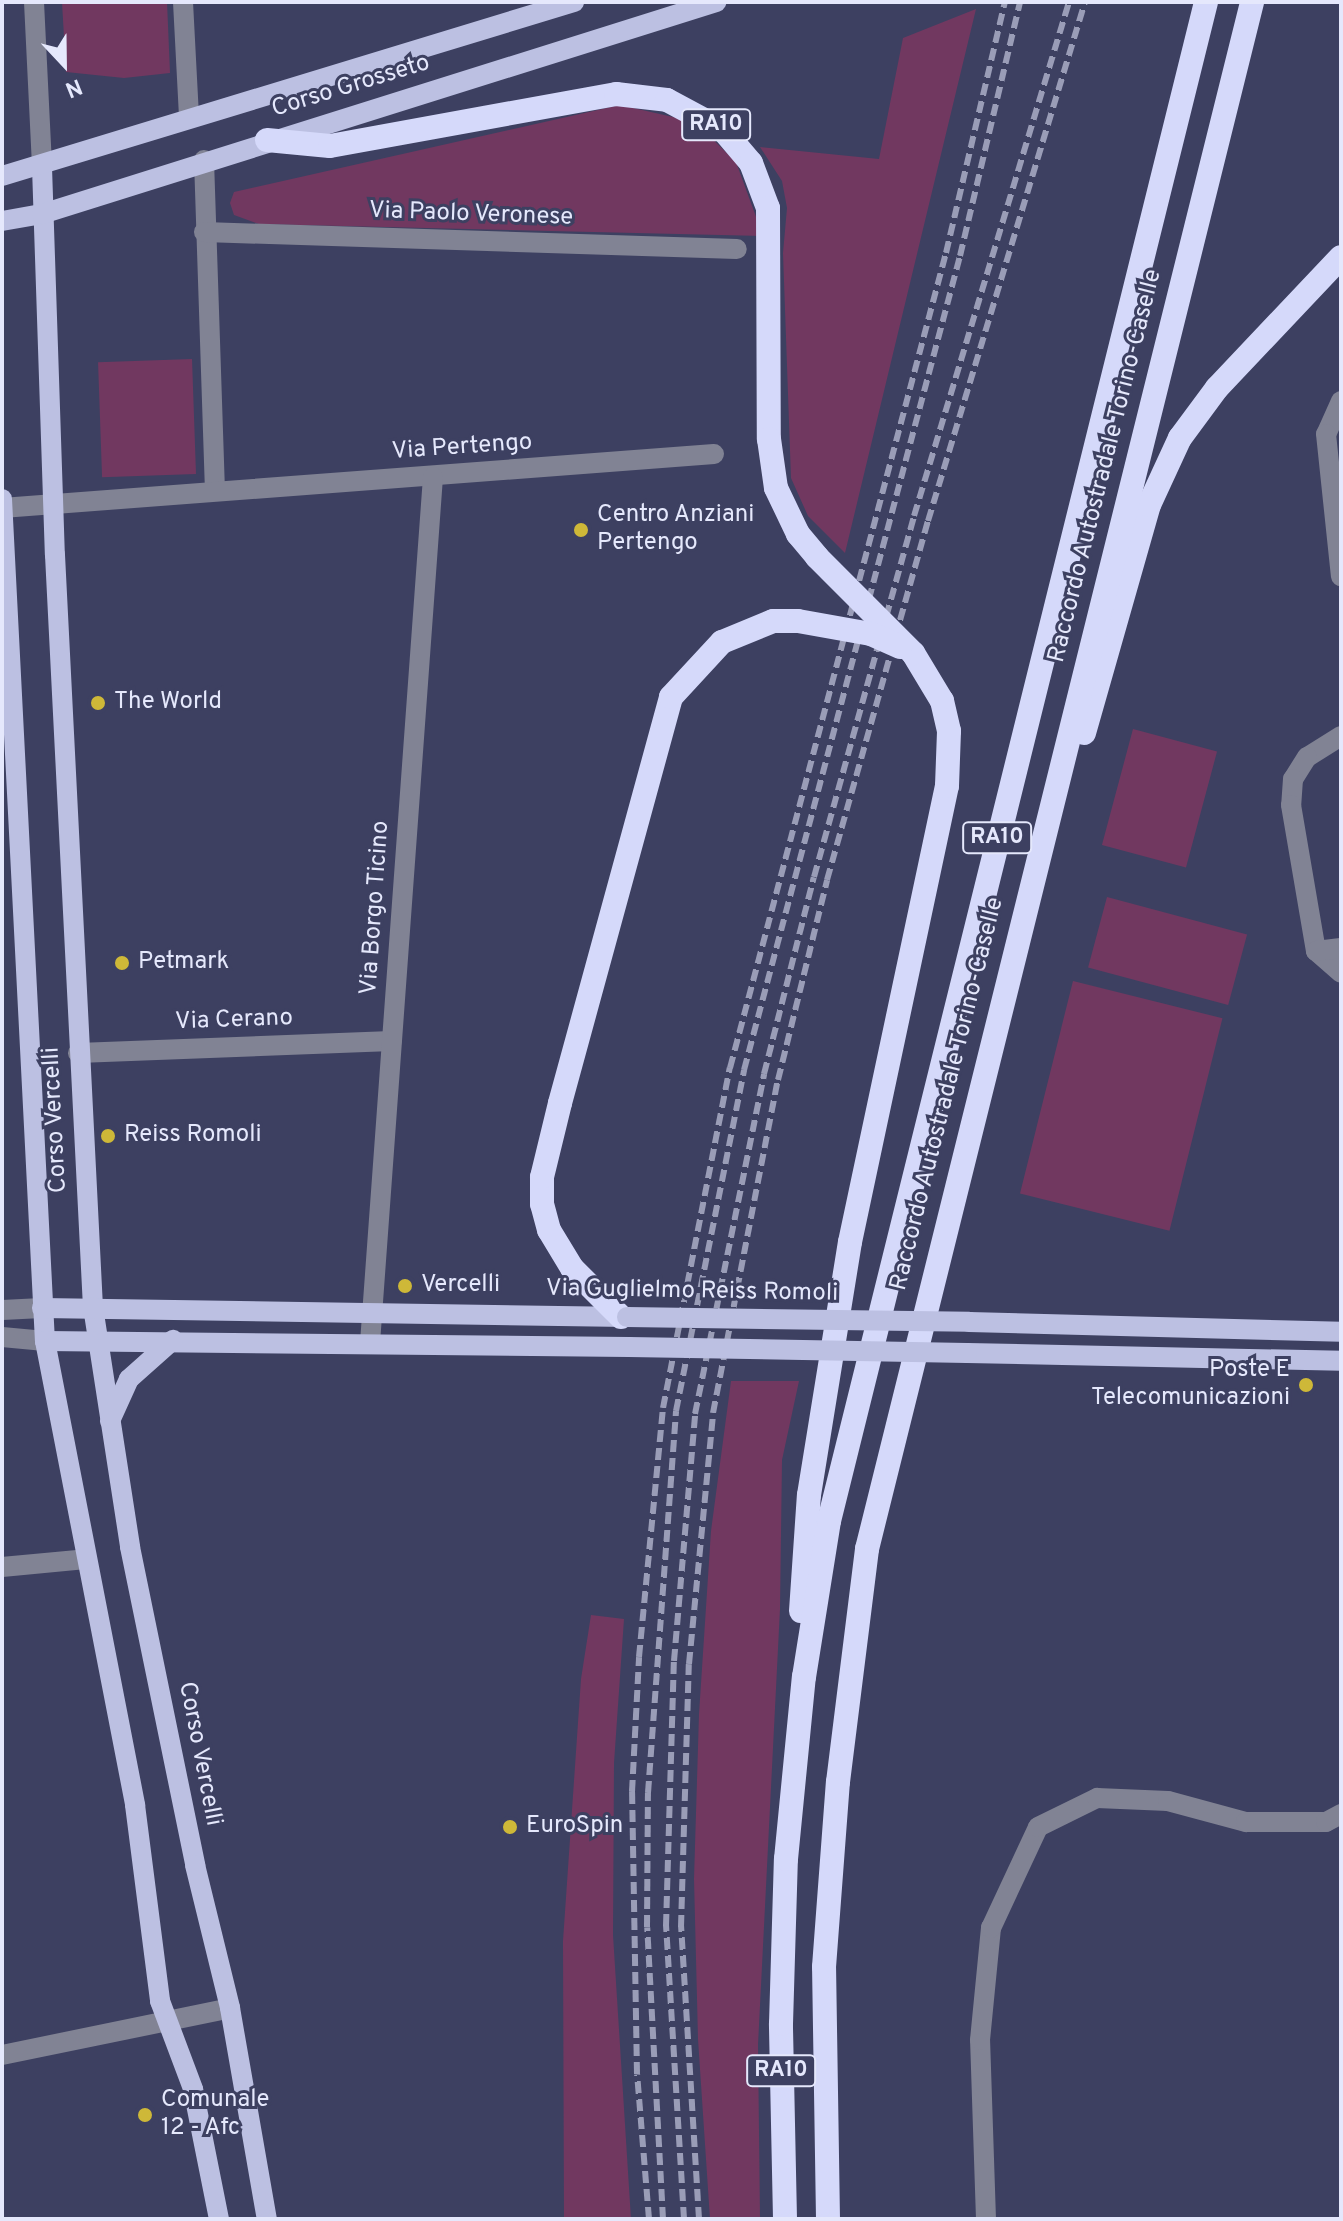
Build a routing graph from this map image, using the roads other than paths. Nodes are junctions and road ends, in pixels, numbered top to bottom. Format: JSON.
{"nodes":[{"id":1,"x":34,"y":2,"type":"edge"},
{"id":2,"x":183,"y":2,"type":"edge"},
{"id":3,"x":574,"y":2,"type":"edge"},
{"id":4,"x":716,"y":2,"type":"edge"},
{"id":5,"x":1206,"y":2,"type":"edge"},
{"id":6,"x":1252,"y":2,"type":"edge"},
{"id":7,"x":189,"y":118,"type":"junction"},
{"id":8,"x":267,"y":140,"type":"junction"},
{"id":9,"x":204,"y":160,"type":"junction"},
{"id":10,"x":42,"y":167,"type":"junction"},
{"id":11,"x":2,"y":176,"type":"edge"},
{"id":12,"x":42,"y":214,"type":"junction"},
{"id":13,"x":2,"y":221,"type":"edge"},
{"id":14,"x":204,"y":232,"type":"junction"},
{"id":15,"x":737,"y":249,"type":"dead end"},
{"id":16,"x":1341,"y":257,"type":"edge"},
{"id":17,"x":1341,"y":401,"type":"edge"},
{"id":18,"x":714,"y":454,"type":"dead end"},
{"id":19,"x":433,"y":477,"type":"junction"},
{"id":20,"x":215,"y":491,"type":"junction"},
{"id":21,"x":2,"y":499,"type":"edge"},
{"id":22,"x":53,"y":503,"type":"junction"},
{"id":23,"x":2,"y":508,"type":"edge"},
{"id":24,"x":1341,"y":576,"type":"edge"},
{"id":25,"x":913,"y":653,"type":"junction"},
{"id":26,"x":1341,"y":736,"type":"edge"},
{"id":27,"x":1021,"y":925,"type":"junction"},
{"id":28,"x":1341,"y":948,"type":"edge"},
{"id":29,"x":1316,"y":951,"type":"junction"},
{"id":30,"x":1341,"y":973,"type":"edge"},
{"id":31,"x":392,"y":1041,"type":"junction"},
{"id":32,"x":78,"y":1053,"type":"junction"},
{"id":33,"x":93,"y":1307,"type":"junction"},
{"id":34,"x":42,"y":1308,"type":"junction"},
{"id":35,"x":2,"y":1310,"type":"edge"},
{"id":36,"x":372,"y":1312,"type":"junction"},
{"id":37,"x":624,"y":1317,"type":"junction"},
{"id":38,"x":1341,"y":1332,"type":"edge"},
{"id":39,"x":2,"y":1337,"type":"edge"},
{"id":40,"x":97,"y":1340,"type":"junction"},
{"id":41,"x":173,"y":1340,"type":"junction"},
{"id":42,"x":45,"y":1341,"type":"junction"},
{"id":43,"x":370,"y":1343,"type":"junction"},
{"id":44,"x":1341,"y":1361,"type":"edge"},
{"id":45,"x":110,"y":1421,"type":"junction"},
{"id":46,"x":86,"y":1559,"type":"junction"},
{"id":47,"x":2,"y":1567,"type":"edge"},
{"id":48,"x":804,"y":1677,"type":"junction"},
{"id":49,"x":1341,"y":1814,"type":"edge"},
{"id":50,"x":230,"y":2008,"type":"junction"},
{"id":51,"x":167,"y":2022,"type":"junction"},
{"id":52,"x":2,"y":2055,"type":"edge"},
{"id":53,"x":219,"y":2219,"type":"edge"},
{"id":54,"x":267,"y":2219,"type":"edge"},
{"id":55,"x":785,"y":2219,"type":"edge"},
{"id":56,"x":828,"y":2219,"type":"edge"},
{"id":57,"x":986,"y":2219,"type":"edge"}],
"edges":[{"from":1,"to":10,"type":"street","name":"Corso Vercelli"},
{"from":2,"to":7,"type":"street"},
{"from":3,"to":7,"type":"main road","name":"Corso Grosseto"},
{"from":4,"to":8,"type":"main road","name":"Corso Grosseto"},
{"from":5,"to":48,"type":"highway","name":"Raccordo Autostradale Torino-Caselle","number":"RA10"},
{"from":6,"to":27,"type":"highway","name":"Raccordo Autostradale Torino-Caselle","number":"RA10"},
{"from":7,"to":10,"type":"main road","name":"Corso Grosseto"},
{"from":8,"to":9,"type":"main road","name":"Corso Grosseto"},
{"from":8,"to":25,"type":"highway","number":"RA10","bridge":true},
{"from":9,"to":12,"type":"main road","name":"Corso Grosseto"},
{"from":9,"to":14,"type":"street"},
{"from":10,"to":11,"type":"main road","name":"Corso Grosseto"},
{"from":10,"to":12,"type":"main road","name":"Corso Vercelli"},
{"from":12,"to":13,"type":"main road","name":"Corso Grosseto"},
{"from":12,"to":22,"type":"main road","name":"Corso Vercelli"},
{"from":14,"to":15,"type":"street","name":"Via Paolo Veronese"},
{"from":14,"to":20,"type":"street"},
{"from":16,"to":27,"type":"highway","number":"RA10"},
{"from":17,"to":24,"type":"street"},
{"from":18,"to":19,"type":"street","name":"Via Pertengo"},
{"from":19,"to":20,"type":"street","name":"Via Pertengo"},
{"from":19,"to":31,"type":"street","name":"Via Borgo Ticino"},
{"from":20,"to":22,"type":"street","name":"Via Pertengo"},
{"from":21,"to":23,"type":"main road","name":"Corso Vercelli"},
{"from":22,"to":23,"type":"street","name":"Via Pertengo"},
{"from":22,"to":32,"type":"main road","name":"Corso Vercelli"},
{"from":23,"to":34,"type":"main road","name":"Corso Vercelli"},
{"from":25,"to":37,"type":"highway","bridge":true},
{"from":25,"to":48,"type":"highway","number":"RA10"},
{"from":26,"to":29,"type":"street"},
{"from":27,"to":56,"type":"highway","name":"Raccordo Autostradale Torino-Caselle","number":"RA10"},
{"from":28,"to":29,"type":"street"},
{"from":29,"to":30,"type":"street"},
{"from":31,"to":32,"type":"street","name":"Via Cerano"},
{"from":31,"to":36,"type":"street","name":"Via Borgo Ticino"},
{"from":32,"to":33,"type":"main road","name":"Corso Vercelli"},
{"from":33,"to":34,"type":"main road","name":"Via Guglielmo Reiss Romoli"},
{"from":33,"to":36,"type":"main road","name":"Via Guglielmo Reiss Romoli"},
{"from":33,"to":40,"type":"main road","name":"Corso Vercelli"},
{"from":34,"to":35,"type":"street"},
{"from":34,"to":42,"type":"main road","name":"Corso Vercelli"},
{"from":36,"to":37,"type":"main road","name":"Via Guglielmo Reiss Romoli"},
{"from":36,"to":43,"type":"street","name":"Via Borgo Ticino"},
{"from":37,"to":38,"type":"main road","name":"Via Guglielmo Reiss Romoli","bridge":true},
{"from":39,"to":42,"type":"street"},
{"from":40,"to":41,"type":"main road"},
{"from":40,"to":42,"type":"main road"},
{"from":40,"to":45,"type":"main road","name":"Corso Vercelli"},
{"from":41,"to":43,"type":"main road"},
{"from":41,"to":45,"type":"main road"},
{"from":42,"to":46,"type":"main road","name":"Corso Vercelli"},
{"from":43,"to":44,"type":"main road","bridge":true},
{"from":45,"to":50,"type":"main road","name":"Corso Vercelli"},
{"from":46,"to":47,"type":"street"},
{"from":46,"to":51,"type":"main road","name":"Corso Vercelli"},
{"from":48,"to":55,"type":"highway","name":"Raccordo Autostradale Torino-Caselle","number":"RA10"},
{"from":49,"to":57,"type":"street"},
{"from":50,"to":51,"type":"street"},
{"from":50,"to":54,"type":"main road","name":"Corso Vercelli"},
{"from":51,"to":52,"type":"street"},
{"from":51,"to":53,"type":"main road","name":"Corso Vercelli"}]}
